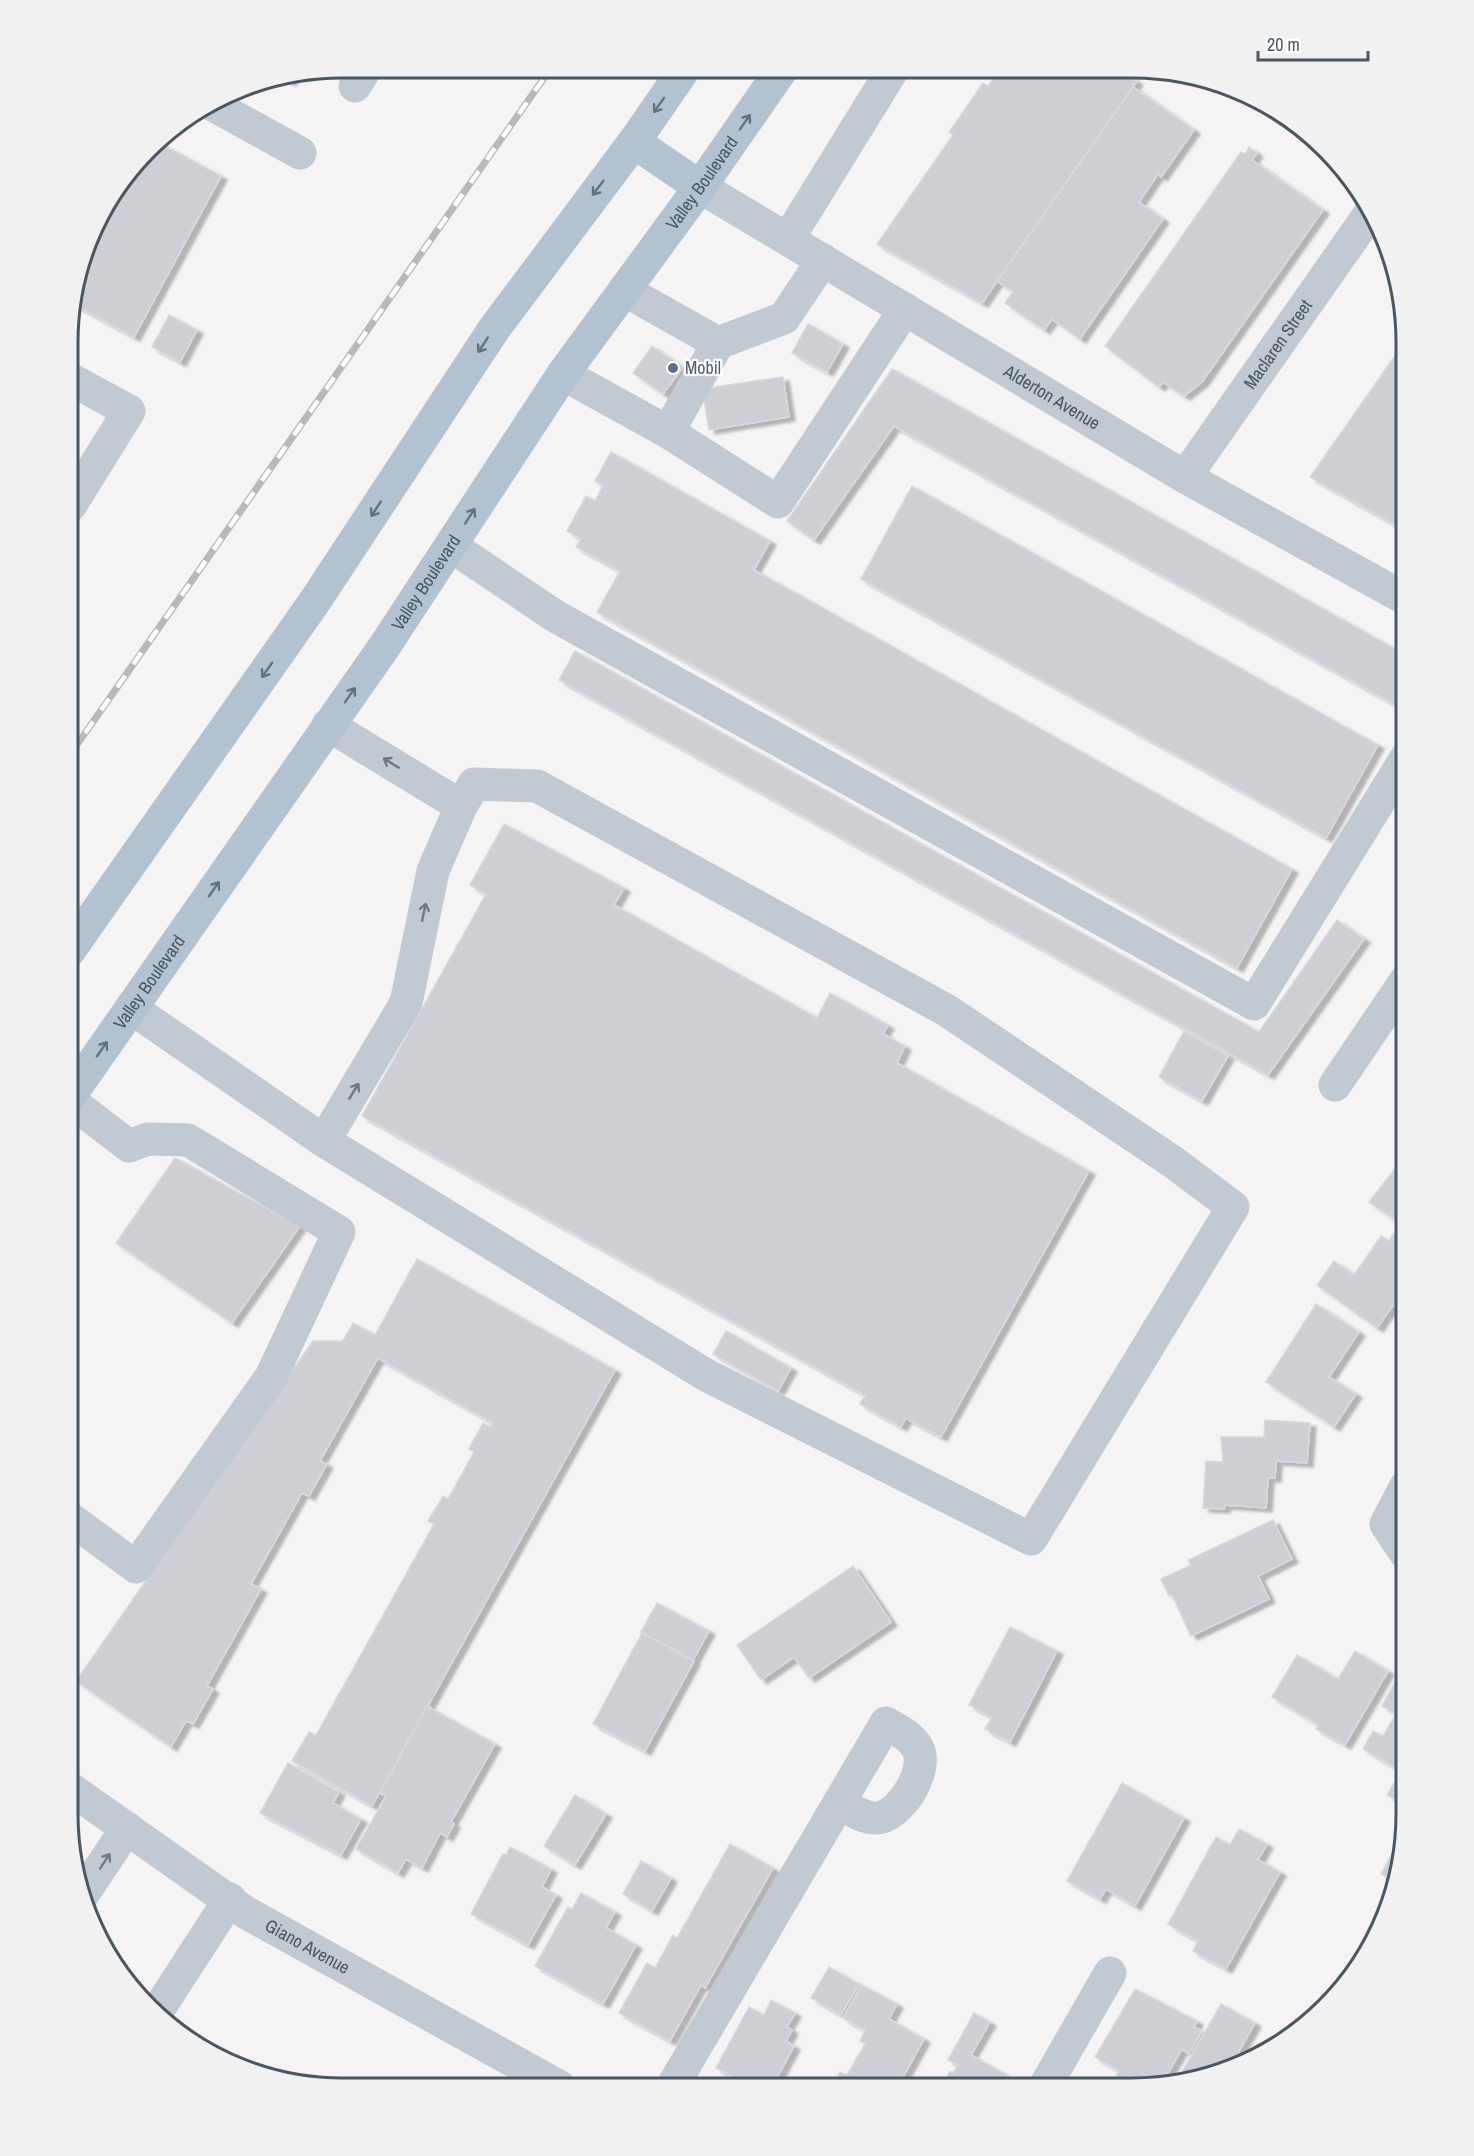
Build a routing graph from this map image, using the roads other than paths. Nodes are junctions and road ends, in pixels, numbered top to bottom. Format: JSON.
{"nodes":[{"id":1,"x":679,"y":78,"type":"edge"},
{"id":2,"x":776,"y":78,"type":"edge"},
{"id":3,"x":887,"y":78,"type":"edge"},
{"id":4,"x":219,"y":108,"type":"edge"},
{"id":5,"x":634,"y":142,"type":"junction"},
{"id":6,"x":300,"y":153,"type":"dead end"},
{"id":7,"x":700,"y":187,"type":"junction"},
{"id":8,"x":1366,"y":219,"type":"edge"},
{"id":9,"x":788,"y":239,"type":"junction"},
{"id":10,"x":822,"y":260,"type":"junction"},
{"id":11,"x":624,"y":290,"type":"junction"},
{"id":12,"x":905,"y":309,"type":"junction"},
{"id":13,"x":718,"y":343,"type":"junction"},
{"id":14,"x":563,"y":374,"type":"junction"},
{"id":15,"x":78,"y":383,"type":"edge"},
{"id":16,"x":668,"y":432,"type":"junction"},
{"id":17,"x":1185,"y":477,"type":"junction"},
{"id":18,"x":78,"y":493,"type":"edge"},
{"id":19,"x":451,"y":546,"type":"junction"},
{"id":20,"x":1396,"y":593,"type":"edge"},
{"id":21,"x":328,"y":725,"type":"junction"},
{"id":22,"x":1396,"y":774,"type":"edge"},
{"id":23,"x":461,"y":806,"type":"junction"},
{"id":24,"x":78,"y":938,"type":"edge"},
{"id":25,"x":1396,"y":995,"type":"edge"},
{"id":26,"x":130,"y":1008,"type":"junction"},
{"id":27,"x":1335,"y":1085,"type":"dead end"},
{"id":28,"x":78,"y":1086,"type":"edge"},
{"id":29,"x":78,"y":1106,"type":"edge"},
{"id":30,"x":324,"y":1141,"type":"junction"},
{"id":31,"x":1396,"y":1505,"type":"edge"},
{"id":32,"x":78,"y":1524,"type":"edge"},
{"id":33,"x":1396,"y":1539,"type":"edge"},
{"id":34,"x":78,"y":1794,"type":"edge"},
{"id":35,"x":839,"y":1803,"type":"dead end"},
{"id":36,"x":127,"y":1828,"type":"junction"},
{"id":37,"x":88,"y":1886,"type":"edge"},
{"id":38,"x":230,"y":1899,"type":"junction"},
{"id":39,"x":1110,"y":1973,"type":"dead end"},
{"id":40,"x":160,"y":2006,"type":"edge"},
{"id":41,"x":544,"y":2078,"type":"edge"},
{"id":42,"x":677,"y":2078,"type":"edge"},
{"id":43,"x":1050,"y":2078,"type":"edge"}],
"edges":[{"from":1,"to":5,"type":"main road","one_way":true},
{"from":7,"to":2,"type":"main road","name":"Valley Boulevard","one_way":true},
{"from":3,"to":9,"type":"street"},
{"from":4,"to":6,"type":"street"},
{"from":5,"to":7,"type":"main road"},
{"from":5,"to":24,"type":"main road","one_way":true},
{"from":7,"to":9,"type":"street","name":"Alderton Avenue"},
{"from":7,"to":11,"type":"main road","name":"Valley Boulevard"},
{"from":8,"to":17,"type":"street","name":"Maclaren Street"},
{"from":9,"to":10,"type":"street","name":"Alderton Avenue"},
{"from":10,"to":12,"type":"street","name":"Alderton Avenue"},
{"from":10,"to":13,"type":"street"},
{"from":11,"to":13,"type":"street"},
{"from":11,"to":14,"type":"main road","name":"Valley Boulevard"},
{"from":12,"to":16,"type":"street"},
{"from":12,"to":17,"type":"street","name":"Alderton Avenue"},
{"from":13,"to":16,"type":"street"},
{"from":14,"to":16,"type":"street"},
{"from":19,"to":14,"type":"main road","name":"Valley Boulevard","one_way":true},
{"from":15,"to":18,"type":"street"},
{"from":17,"to":20,"type":"street","name":"Alderton Avenue"},
{"from":21,"to":19,"type":"main road","name":"Valley Boulevard","one_way":true},
{"from":19,"to":22,"type":"street"},
{"from":23,"to":21,"type":"street","one_way":true},
{"from":26,"to":21,"type":"main road","name":"Valley Boulevard","one_way":true},
{"from":30,"to":23,"type":"street","one_way":true},
{"from":23,"to":30,"type":"street"},
{"from":25,"to":27,"type":"street"},
{"from":28,"to":26,"type":"main road","name":"Valley Boulevard","one_way":true},
{"from":26,"to":30,"type":"street"},
{"from":29,"to":32,"type":"street"},
{"from":31,"to":33,"type":"street"},
{"from":34,"to":36,"type":"street","name":"Giano Avenue"},
{"from":35,"to":42,"type":"street"},
{"from":37,"to":36,"type":"street","one_way":true},
{"from":36,"to":38,"type":"street","name":"Giano Avenue"},
{"from":38,"to":40,"type":"street"},
{"from":38,"to":41,"type":"street","name":"Giano Avenue"},
{"from":39,"to":43,"type":"street"}]}
